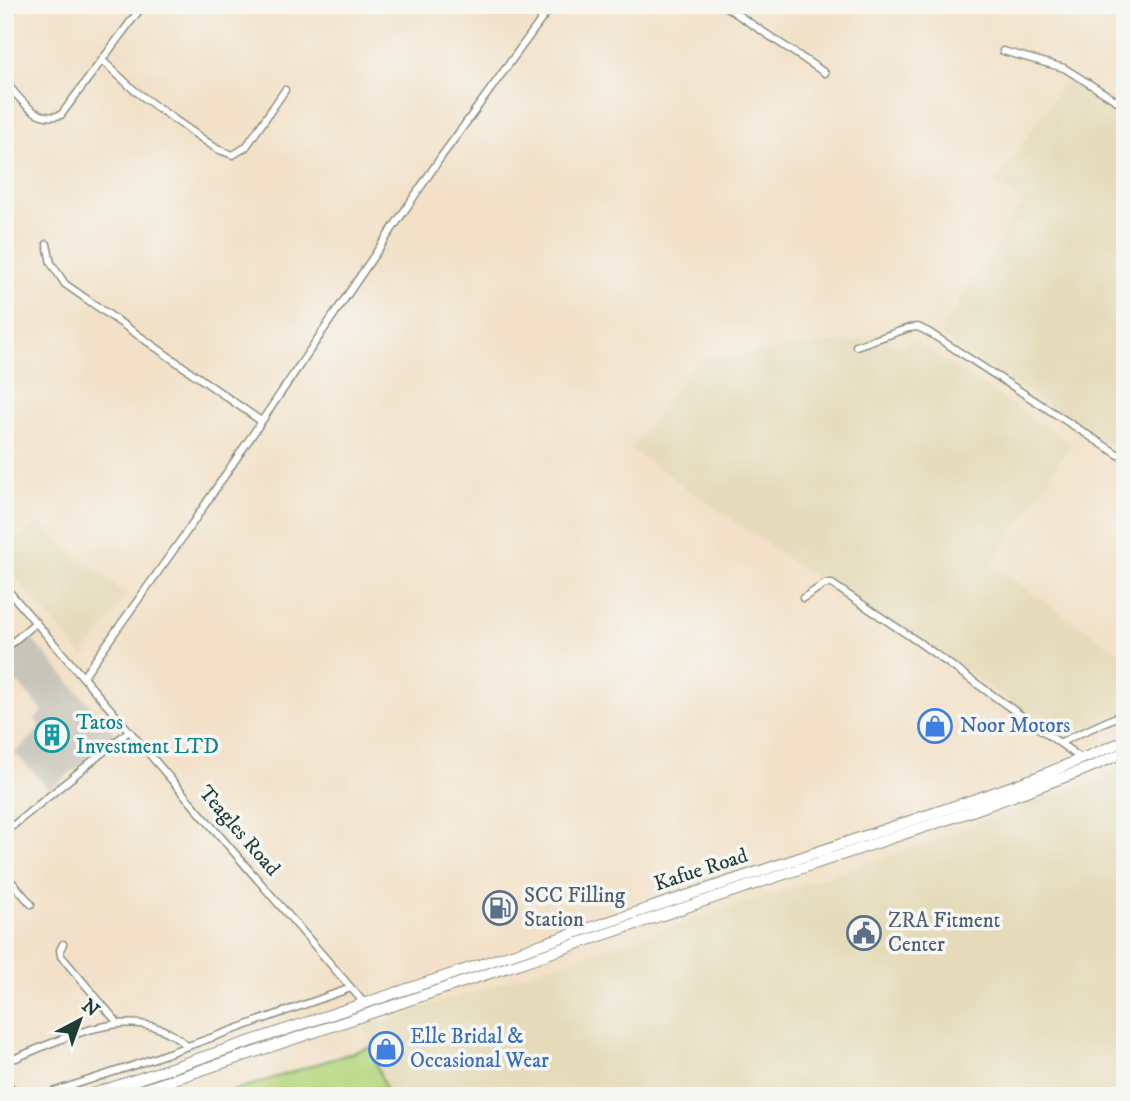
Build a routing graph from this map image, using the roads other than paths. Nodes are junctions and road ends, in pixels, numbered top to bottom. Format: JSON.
{"nodes":[{"id":1,"x":143,"y":5,"type":"edge"},
{"id":2,"x":552,"y":5,"type":"edge"},
{"id":3,"x":723,"y":5,"type":"edge"},
{"id":4,"x":1003,"y":51,"type":"dead end"},
{"id":5,"x":103,"y":61,"type":"junction"},
{"id":6,"x":825,"y":74,"type":"dead end"},
{"id":7,"x":5,"y":81,"type":"edge"},
{"id":8,"x":285,"y":90,"type":"dead end"},
{"id":9,"x":1125,"y":106,"type":"edge"},
{"id":10,"x":47,"y":244,"type":"dead end"},
{"id":11,"x":856,"y":346,"type":"dead end"},
{"id":12,"x":261,"y":421,"type":"junction"},
{"id":13,"x":1125,"y":459,"type":"edge"},
{"id":14,"x":5,"y":587,"type":"edge"},
{"id":15,"x":803,"y":598,"type":"dead end"},
{"id":16,"x":36,"y":622,"type":"junction"},
{"id":17,"x":5,"y":649,"type":"edge"},
{"id":18,"x":83,"y":677,"type":"junction"},
{"id":19,"x":1125,"y":713,"type":"edge"},
{"id":20,"x":130,"y":731,"type":"junction"},
{"id":21,"x":1125,"y":741,"type":"edge"},
{"id":22,"x":1061,"y":742,"type":"junction"},
{"id":23,"x":1125,"y":752,"type":"edge"},
{"id":24,"x":1082,"y":759,"type":"junction"},
{"id":25,"x":5,"y":832,"type":"edge"},
{"id":26,"x":5,"y":873,"type":"edge"},
{"id":27,"x":31,"y":904,"type":"dead end"},
{"id":28,"x":63,"y":944,"type":"dead end"},
{"id":29,"x":351,"y":988,"type":"junction"},
{"id":30,"x":365,"y":1004,"type":"junction"},
{"id":31,"x":117,"y":1022,"type":"junction"},
{"id":32,"x":187,"y":1046,"type":"junction"},
{"id":33,"x":16,"y":1058,"type":"dead end"},
{"id":34,"x":5,"y":1080,"type":"edge"},
{"id":35,"x":18,"y":1096,"type":"edge"},
{"id":36,"x":40,"y":1096,"type":"edge"},
{"id":37,"x":87,"y":1096,"type":"edge"},
{"id":38,"x":124,"y":1096,"type":"edge"}],
"edges":[{"from":1,"to":5,"type":"street"},
{"from":2,"to":12,"type":"street"},
{"from":3,"to":6,"type":"street"},
{"from":4,"to":9,"type":"street"},
{"from":5,"to":7,"type":"street"},
{"from":5,"to":8,"type":"street"},
{"from":10,"to":12,"type":"street"},
{"from":11,"to":13,"type":"street"},
{"from":12,"to":18,"type":"street"},
{"from":14,"to":16,"type":"street","name":"Teagles Road"},
{"from":15,"to":22,"type":"street"},
{"from":16,"to":17,"type":"street"},
{"from":16,"to":18,"type":"street","name":"Teagles Road"},
{"from":18,"to":20,"type":"street","name":"Teagles Road"},
{"from":19,"to":22,"type":"street"},
{"from":20,"to":25,"type":"street"},
{"from":20,"to":29,"type":"street","name":"Teagles Road"},
{"from":21,"to":24,"type":"main road","name":"Kafue Road"},
{"from":22,"to":24,"type":"street"},
{"from":23,"to":38,"type":"main road","name":"Kafue Road"},
{"from":24,"to":30,"type":"main road","name":"Kafue Road"},
{"from":26,"to":27,"type":"street"},
{"from":28,"to":31,"type":"street"},
{"from":29,"to":30,"type":"street","name":"Teagles Road"},
{"from":29,"to":32,"type":"street"},
{"from":30,"to":37,"type":"main road","name":"Kafue Road"},
{"from":31,"to":32,"type":"street"},
{"from":31,"to":33,"type":"street"},
{"from":32,"to":36,"type":"street"},
{"from":34,"to":35,"type":"street"}]}
